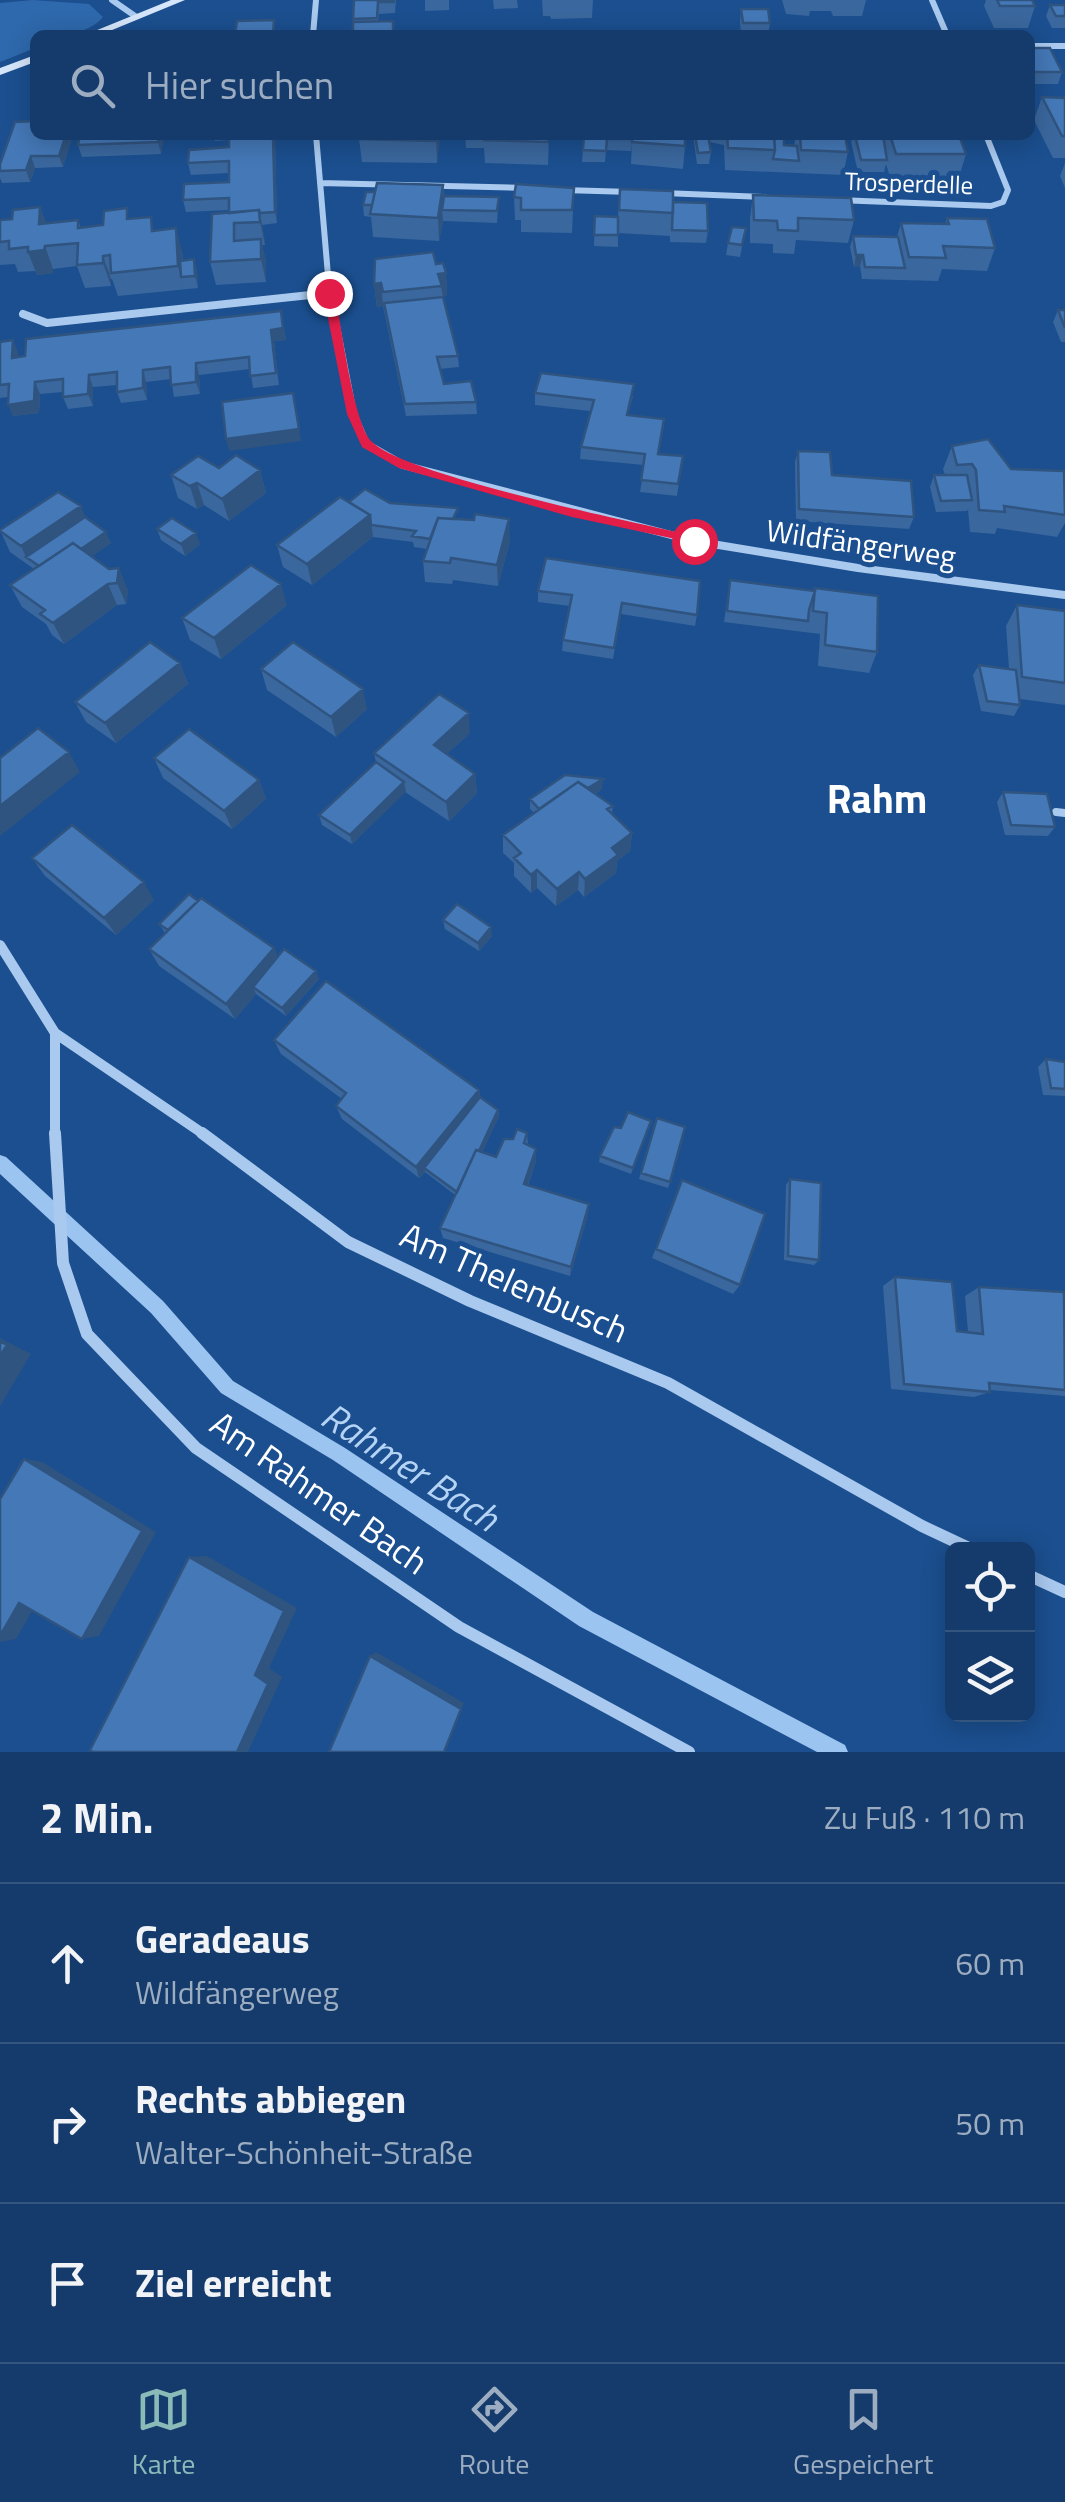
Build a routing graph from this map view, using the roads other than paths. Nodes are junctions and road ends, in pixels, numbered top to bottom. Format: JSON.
{"nodes":[{"id":1,"x":112,"y":0,"type":"edge"},
{"id":2,"x":180,"y":0,"type":"edge"},
{"id":3,"x":316,"y":0,"type":"edge"},
{"id":4,"x":932,"y":0,"type":"edge"},
{"id":5,"x":135,"y":16,"type":"junction"},
{"id":6,"x":107,"y":30,"type":"edge"},
{"id":7,"x":313,"y":30,"type":"edge"},
{"id":8,"x":944,"y":30,"type":"edge"},
{"id":9,"x":1035,"y":46,"type":"edge"},
{"id":10,"x":1065,"y":46,"type":"edge"},
{"id":11,"x":30,"y":60,"type":"edge"},
{"id":12,"x":0,"y":72,"type":"edge"},
{"id":13,"x":316,"y":140,"type":"edge"},
{"id":14,"x":988,"y":140,"type":"edge"},
{"id":15,"x":320,"y":184,"type":"junction"},
{"id":16,"x":540,"y":189,"type":"edge"},
{"id":17,"x":560,"y":190,"type":"edge"},
{"id":18,"x":638,"y":192,"type":"edge"},
{"id":19,"x":658,"y":193,"type":"edge"},
{"id":20,"x":776,"y":198,"type":"edge"},
{"id":21,"x":834,"y":200,"type":"edge"},
{"id":22,"x":329,"y":293,"type":"junction"},
{"id":23,"x":24,"y":314,"type":"dead end"},
{"id":24,"x":1065,"y":595,"type":"edge"},
{"id":25,"x":0,"y":945,"type":"edge"},
{"id":26,"x":55,"y":1033,"type":"junction"},
{"id":27,"x":955,"y":1542,"type":"edge"},
{"id":28,"x":1035,"y":1578,"type":"edge"},
{"id":29,"x":1065,"y":1592,"type":"edge"},
{"id":30,"x":689,"y":1752,"type":"edge"}],
"edges":[{"from":1,"to":5,"type":"street"},
{"from":2,"to":5,"type":"main road"},
{"from":3,"to":7,"type":"street"},
{"from":4,"to":8,"type":"street"},
{"from":5,"to":6,"type":"main road"},
{"from":9,"to":10,"type":"street"},
{"from":11,"to":12,"type":"main road"},
{"from":13,"to":15,"type":"street"},
{"from":14,"to":21,"type":"street","name":"Trosperdelle"},
{"from":15,"to":16,"type":"street"},
{"from":15,"to":22,"type":"street"},
{"from":17,"to":18,"type":"street"},
{"from":19,"to":20,"type":"street"},
{"from":22,"to":23,"type":"street"},
{"from":22,"to":24,"type":"street","name":"Wildfängerweg"},
{"from":25,"to":26,"type":"street"},
{"from":26,"to":27,"type":"street","name":"Am Thelenbusch"},
{"from":26,"to":30,"type":"street","name":"Am Rahmer Bach"},
{"from":28,"to":29,"type":"street"}]}
